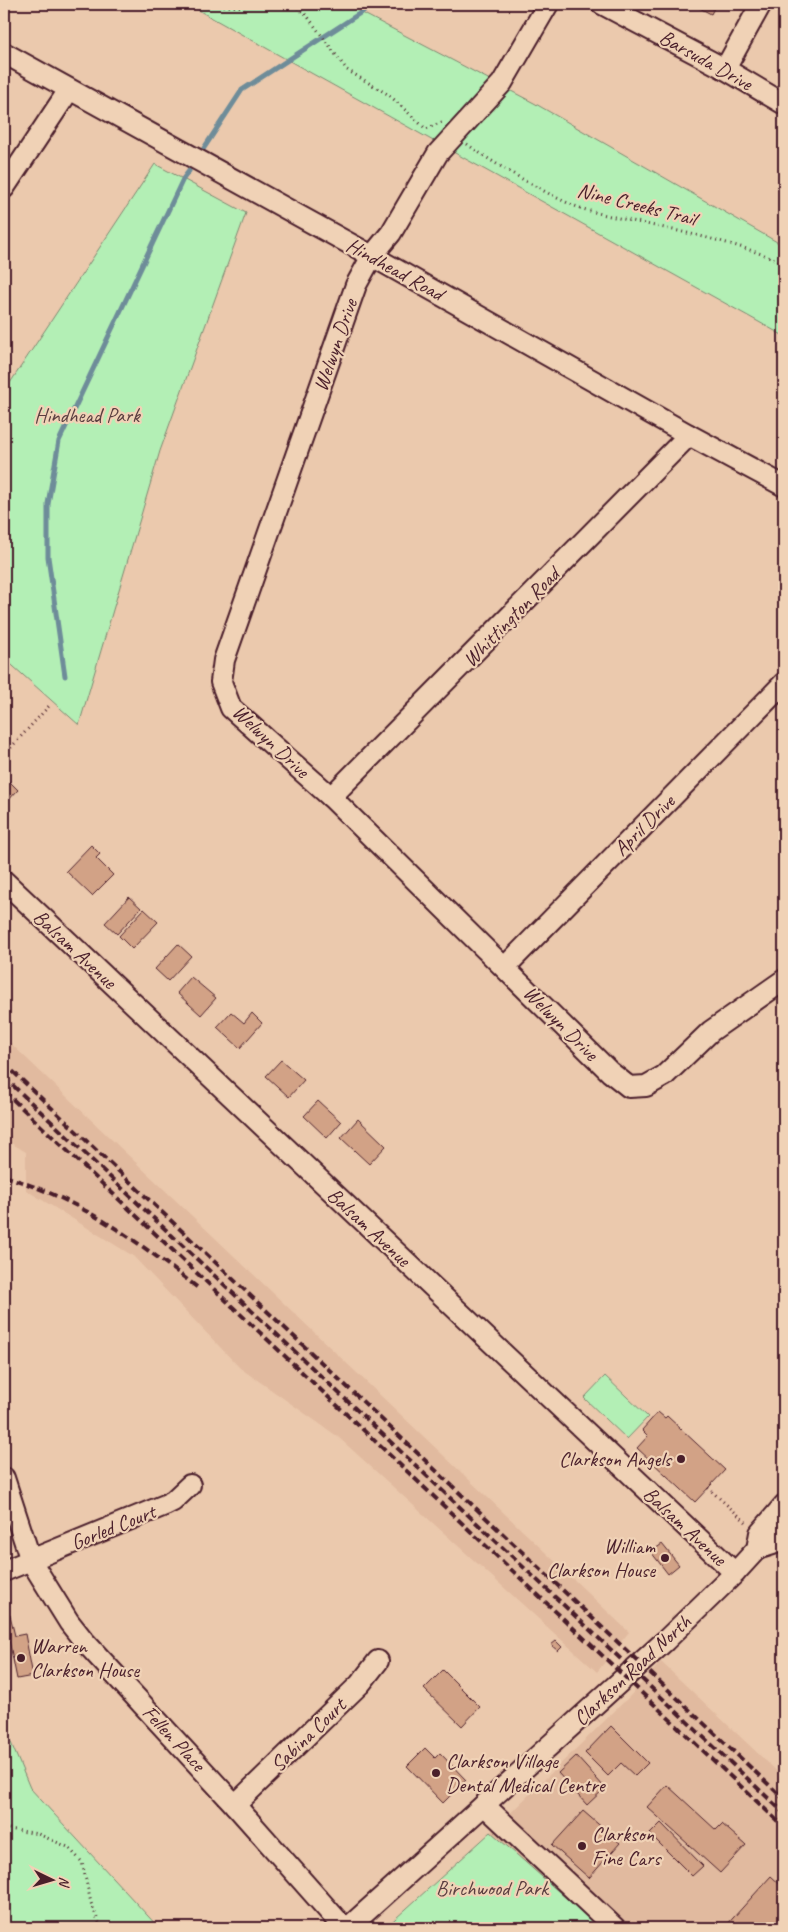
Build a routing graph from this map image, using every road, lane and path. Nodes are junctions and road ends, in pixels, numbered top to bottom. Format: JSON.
{"nodes":[{"id":1,"x":214,"y":4,"type":"edge"},
{"id":2,"x":256,"y":4,"type":"edge"},
{"id":3,"x":294,"y":4,"type":"edge"},
{"id":4,"x":548,"y":4,"type":"edge"},
{"id":5,"x":602,"y":4,"type":"edge"},
{"id":6,"x":761,"y":4,"type":"edge"},
{"id":7,"x":4,"y":53,"type":"edge"},
{"id":8,"x":725,"y":69,"type":"junction"},
{"id":9,"x":70,"y":90,"type":"junction"},
{"id":10,"x":784,"y":104,"type":"edge"},
{"id":11,"x":445,"y":126,"type":"dead end"},
{"id":12,"x":464,"y":142,"type":"dead end"},
{"id":13,"x":4,"y":188,"type":"edge"},
{"id":14,"x":372,"y":256,"type":"junction"},
{"id":15,"x":784,"y":263,"type":"edge"},
{"id":16,"x":689,"y":435,"type":"junction"},
{"id":17,"x":784,"y":486,"type":"edge"},
{"id":18,"x":784,"y":682,"type":"edge"},
{"id":19,"x":49,"y":706,"type":"dead end"},
{"id":20,"x":4,"y":755,"type":"edge"},
{"id":21,"x":331,"y":798,"type":"junction"},
{"id":22,"x":4,"y":881,"type":"edge"},
{"id":23,"x":505,"y":967,"type":"junction"},
{"id":24,"x":784,"y":980,"type":"edge"},
{"id":25,"x":4,"y":1478,"type":"edge"},
{"id":26,"x":190,"y":1485,"type":"dead end"},
{"id":27,"x":708,"y":1488,"type":"dead end"},
{"id":28,"x":784,"y":1505,"type":"edge"},
{"id":29,"x":747,"y":1524,"type":"dead end"},
{"id":30,"x":784,"y":1530,"type":"edge"},
{"id":31,"x":757,"y":1549,"type":"junction"},
{"id":32,"x":30,"y":1561,"type":"junction"},
{"id":33,"x":4,"y":1571,"type":"edge"},
{"id":34,"x":735,"y":1574,"type":"junction"},
{"id":35,"x":378,"y":1661,"type":"dead end"},
{"id":36,"x":235,"y":1805,"type":"junction"},
{"id":37,"x":484,"y":1805,"type":"junction"},
{"id":38,"x":4,"y":1828,"type":"edge"},
{"id":39,"x":101,"y":1928,"type":"edge"},
{"id":40,"x":344,"y":1928,"type":"edge"},
{"id":41,"x":348,"y":1928,"type":"edge"},
{"id":42,"x":616,"y":1928,"type":"edge"}],
"edges":[{"from":1,"to":2,"type":"path"},
{"from":3,"to":11,"type":"path"},
{"from":4,"to":14,"type":"street","name":"Welwyn Drive"},
{"from":5,"to":8,"type":"street","name":"Barsuda Drive"},
{"from":6,"to":8,"type":"street"},
{"from":7,"to":9,"type":"street","name":"Hindhead Road"},
{"from":8,"to":10,"type":"street","name":"Barsuda Drive"},
{"from":9,"to":13,"type":"street"},
{"from":9,"to":14,"type":"street","name":"Hindhead Road"},
{"from":12,"to":15,"type":"path","name":"Nine Creeks Trail"},
{"from":14,"to":16,"type":"street","name":"Hindhead Road"},
{"from":14,"to":21,"type":"street","name":"Welwyn Drive"},
{"from":16,"to":17,"type":"street","name":"Hindhead Road"},
{"from":16,"to":21,"type":"street","name":"Whittington Road"},
{"from":18,"to":23,"type":"street","name":"April Drive"},
{"from":19,"to":20,"type":"path"},
{"from":21,"to":23,"type":"street","name":"Welwyn Drive"},
{"from":22,"to":34,"type":"street","name":"Balsam Avenue"},
{"from":23,"to":24,"type":"street","name":"Welwyn Drive"},
{"from":25,"to":32,"type":"street","name":"Fellen Place"},
{"from":26,"to":32,"type":"street","name":"Gorled Court"},
{"from":27,"to":29,"type":"path"},
{"from":28,"to":31,"type":"street","name":"Clarkson Road North"},
{"from":30,"to":31,"type":"street","name":"Clarkson Road North"},
{"from":31,"to":34,"type":"street","name":"Clarkson Road North"},
{"from":32,"to":33,"type":"street","name":"Gorled Court"},
{"from":32,"to":36,"type":"street","name":"Fellen Place"},
{"from":34,"to":37,"type":"street","name":"Clarkson Road North"},
{"from":35,"to":36,"type":"street","name":"Sabina Court"},
{"from":36,"to":40,"type":"street","name":"Fellen Place"},
{"from":37,"to":41,"type":"street","name":"Clarkson Road North"},
{"from":37,"to":42,"type":"street"},
{"from":38,"to":39,"type":"path"}]}
